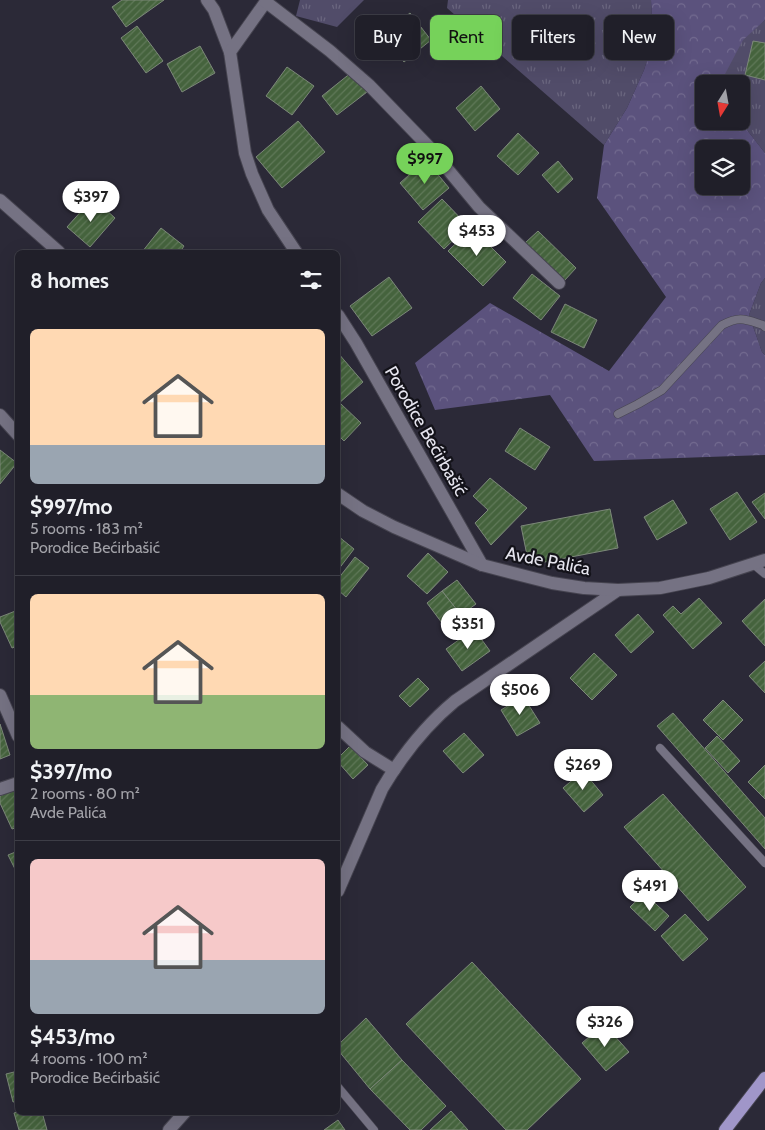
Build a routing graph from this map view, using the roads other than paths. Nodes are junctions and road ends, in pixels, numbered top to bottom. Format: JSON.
{"nodes":[{"id":1,"x":207,"y":0,"type":"edge"},
{"id":2,"x":266,"y":1,"type":"edge"},
{"id":3,"x":230,"y":52,"type":"junction"},
{"id":4,"x":0,"y":200,"type":"edge"},
{"id":5,"x":57,"y":250,"type":"edge"},
{"id":6,"x":295,"y":250,"type":"edge"},
{"id":7,"x":559,"y":283,"type":"dead end"},
{"id":8,"x":340,"y":318,"type":"edge"},
{"id":9,"x":765,"y":327,"type":"edge"},
{"id":10,"x":618,"y":414,"type":"dead end"},
{"id":11,"x":0,"y":415,"type":"edge"},
{"id":12,"x":15,"y":432,"type":"edge"},
{"id":13,"x":340,"y":495,"type":"edge"},
{"id":14,"x":759,"y":562,"type":"edge"},
{"id":15,"x":482,"y":565,"type":"junction"},
{"id":16,"x":765,"y":574,"type":"edge"},
{"id":17,"x":618,"y":590,"type":"junction"},
{"id":18,"x":0,"y":695,"type":"edge"},
{"id":19,"x":340,"y":728,"type":"edge"},
{"id":20,"x":15,"y":729,"type":"edge"},
{"id":21,"x":660,"y":748,"type":"dead end"},
{"id":22,"x":394,"y":770,"type":"junction"},
{"id":23,"x":15,"y":784,"type":"edge"},
{"id":24,"x":0,"y":789,"type":"edge"},
{"id":25,"x":765,"y":863,"type":"edge"},
{"id":26,"x":340,"y":886,"type":"edge"},
{"id":27,"x":765,"y":1078,"type":"edge"},
{"id":28,"x":340,"y":1089,"type":"edge"},
{"id":29,"x":181,"y":1115,"type":"edge"},
{"id":30,"x":168,"y":1130,"type":"edge"},
{"id":31,"x":374,"y":1130,"type":"edge"},
{"id":32,"x":724,"y":1130,"type":"edge"}],
"edges":[{"from":1,"to":3,"type":"street"},
{"from":2,"to":3,"type":"street"},
{"from":2,"to":7,"type":"street"},
{"from":3,"to":6,"type":"street"},
{"from":4,"to":5,"type":"street"},
{"from":8,"to":15,"type":"street","name":"Porodice Bećirbašić"},
{"from":9,"to":10,"type":"lane"},
{"from":11,"to":12,"type":"street"},
{"from":13,"to":15,"type":"street","name":"Avde Palića"},
{"from":14,"to":16,"type":"lane"},
{"from":14,"to":17,"type":"street","name":"Avde Palića"},
{"from":15,"to":17,"type":"street","name":"Avde Palića"},
{"from":17,"to":22,"type":"street"},
{"from":18,"to":20,"type":"street"},
{"from":19,"to":22,"type":"street"},
{"from":21,"to":25,"type":"lane"},
{"from":22,"to":26,"type":"street"},
{"from":23,"to":24,"type":"street"},
{"from":27,"to":32,"type":"main road"},
{"from":28,"to":31,"type":"lane"},
{"from":29,"to":30,"type":"street"}]}
